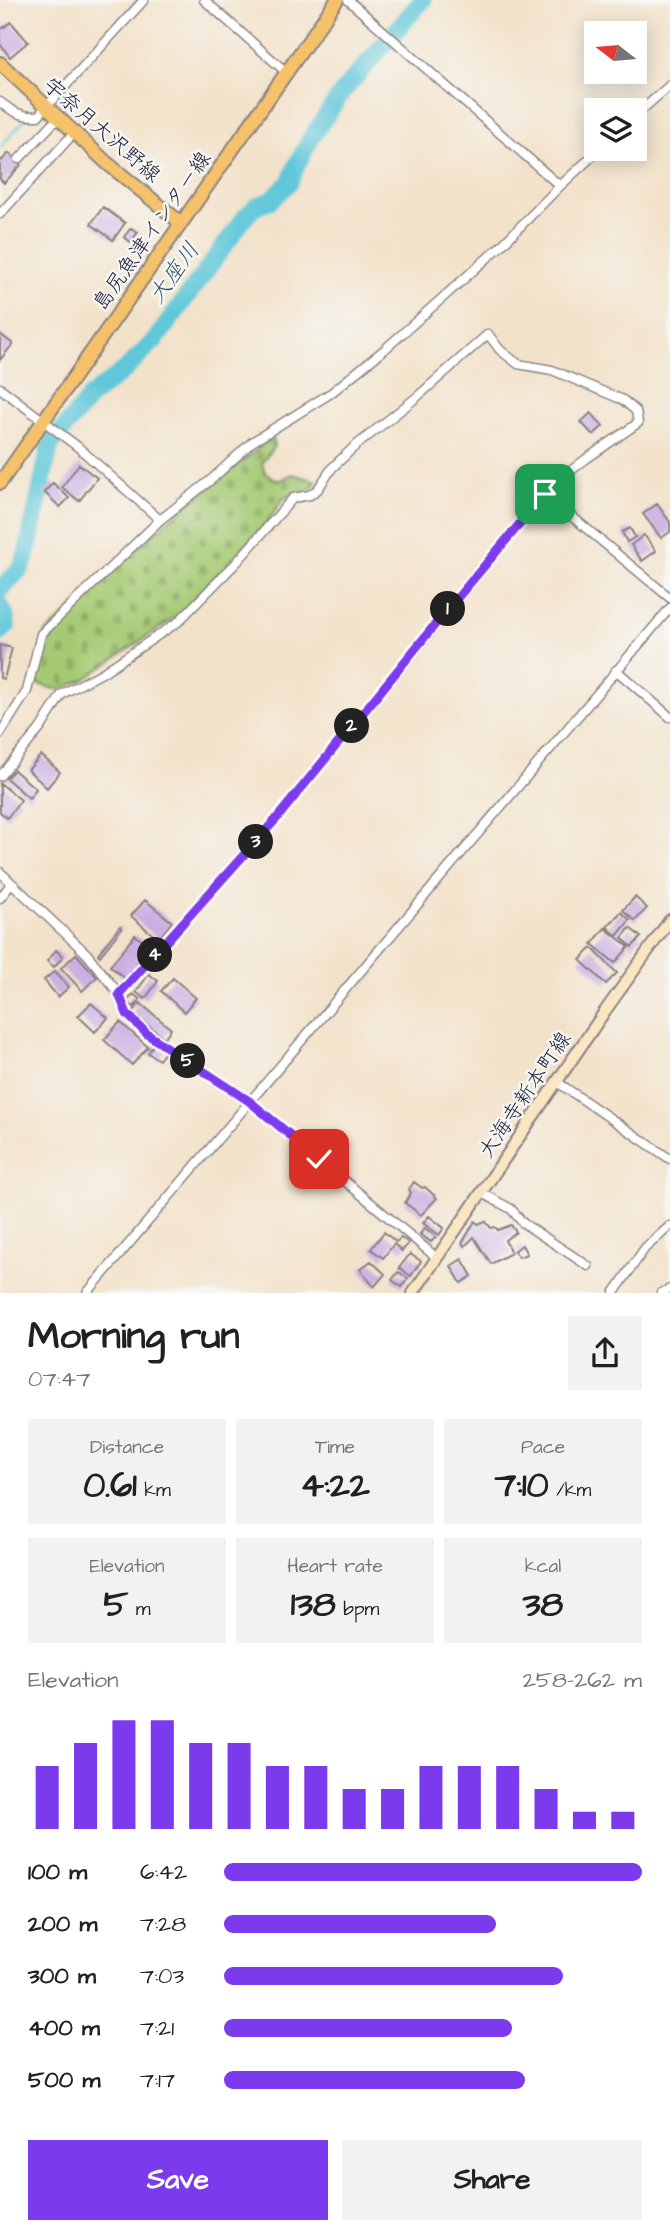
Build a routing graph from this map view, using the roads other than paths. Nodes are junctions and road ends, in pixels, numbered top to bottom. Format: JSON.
{"nodes":[{"id":1,"x":144,"y":0,"type":"edge"},
{"id":2,"x":204,"y":0,"type":"edge"},
{"id":3,"x":337,"y":0,"type":"edge"},
{"id":4,"x":348,"y":0,"type":"edge"},
{"id":5,"x":0,"y":63,"type":"edge"},
{"id":6,"x":286,"y":72,"type":"junction"},
{"id":7,"x":670,"y":85,"type":"edge"},
{"id":8,"x":0,"y":102,"type":"edge"},
{"id":9,"x":647,"y":105,"type":"edge"},
{"id":10,"x":47,"y":107,"type":"junction"},
{"id":11,"x":58,"y":118,"type":"junction"},
{"id":12,"x":74,"y":133,"type":"junction"},
{"id":13,"x":19,"y":159,"type":"dead end"},
{"id":14,"x":587,"y":161,"type":"edge"},
{"id":15,"x":560,"y":186,"type":"junction"},
{"id":16,"x":0,"y":215,"type":"edge"},
{"id":17,"x":181,"y":223,"type":"junction"},
{"id":18,"x":0,"y":388,"type":"edge"},
{"id":19,"x":44,"y":422,"type":"junction"},
{"id":20,"x":0,"y":483,"type":"edge"},
{"id":21,"x":545,"y":494,"type":"junction"},
{"id":22,"x":160,"y":520,"type":"junction"},
{"id":23,"x":670,"y":598,"type":"edge"},
{"id":24,"x":670,"y":608,"type":"edge"},
{"id":25,"x":616,"y":670,"type":"junction"},
{"id":26,"x":670,"y":718,"type":"edge"},
{"id":27,"x":0,"y":734,"type":"edge"},
{"id":28,"x":0,"y":776,"type":"edge"},
{"id":29,"x":0,"y":872,"type":"edge"},
{"id":30,"x":12,"y":883,"type":"junction"},
{"id":31,"x":0,"y":898,"type":"edge"},
{"id":32,"x":670,"y":920,"type":"edge"},
{"id":33,"x":119,"y":994,"type":"junction"},
{"id":34,"x":557,"y":1082,"type":"junction"},
{"id":35,"x":249,"y":1101,"type":"junction"},
{"id":36,"x":670,"y":1159,"type":"edge"},
{"id":37,"x":482,"y":1193,"type":"junction"},
{"id":38,"x":670,"y":1226,"type":"edge"},
{"id":39,"x":437,"y":1258,"type":"junction"},
{"id":40,"x":588,"y":1266,"type":"dead end"},
{"id":41,"x":670,"y":1289,"type":"edge"},
{"id":42,"x":87,"y":1293,"type":"edge"},
{"id":43,"x":414,"y":1293,"type":"edge"},
{"id":44,"x":614,"y":1293,"type":"edge"},
{"id":45,"x":661,"y":1293,"type":"edge"}],
"edges":[{"from":1,"to":10,"type":"street"},
{"from":2,"to":6,"type":"street"},
{"from":3,"to":6,"type":"main road","name":"島尻魚津インター線"},
{"from":4,"to":15,"type":"street"},
{"from":5,"to":10,"type":"main road","name":"宇奈月大沢野線"},
{"from":6,"to":17,"type":"main road","name":"島尻魚津インター線"},
{"from":7,"to":9,"type":"street"},
{"from":8,"to":10,"type":"street"},
{"from":10,"to":11,"type":"main road","name":"宇奈月大沢野線"},
{"from":11,"to":12,"type":"main road","name":"宇奈月大沢野線"},
{"from":11,"to":13,"type":"street"},
{"from":12,"to":16,"type":"street"},
{"from":12,"to":17,"type":"main road","name":"宇奈月大沢野線"},
{"from":14,"to":15,"type":"street"},
{"from":15,"to":22,"type":"street"},
{"from":17,"to":19,"type":"main road","name":"島尻魚津インター線"},
{"from":18,"to":19,"type":"street"},
{"from":19,"to":20,"type":"main road","name":"島尻魚津インター線"},
{"from":19,"to":22,"type":"street"},
{"from":21,"to":23,"type":"street"},
{"from":21,"to":28,"type":"street"},
{"from":21,"to":33,"type":"street"},
{"from":22,"to":27,"type":"street"},
{"from":24,"to":25,"type":"street"},
{"from":25,"to":26,"type":"street"},
{"from":25,"to":35,"type":"street"},
{"from":29,"to":30,"type":"street"},
{"from":30,"to":31,"type":"street"},
{"from":30,"to":33,"type":"street"},
{"from":32,"to":34,"type":"main road","name":"大海寺新本町線"},
{"from":33,"to":35,"type":"street"},
{"from":34,"to":36,"type":"street"},
{"from":34,"to":37,"type":"main road","name":"大海寺新本町線"},
{"from":35,"to":39,"type":"street"},
{"from":35,"to":42,"type":"street"},
{"from":37,"to":39,"type":"main road","name":"大海寺新本町線"},
{"from":37,"to":40,"type":"street"},
{"from":38,"to":44,"type":"street"},
{"from":39,"to":43,"type":"main road","name":"大海寺新本町線"},
{"from":41,"to":45,"type":"street"}]}
